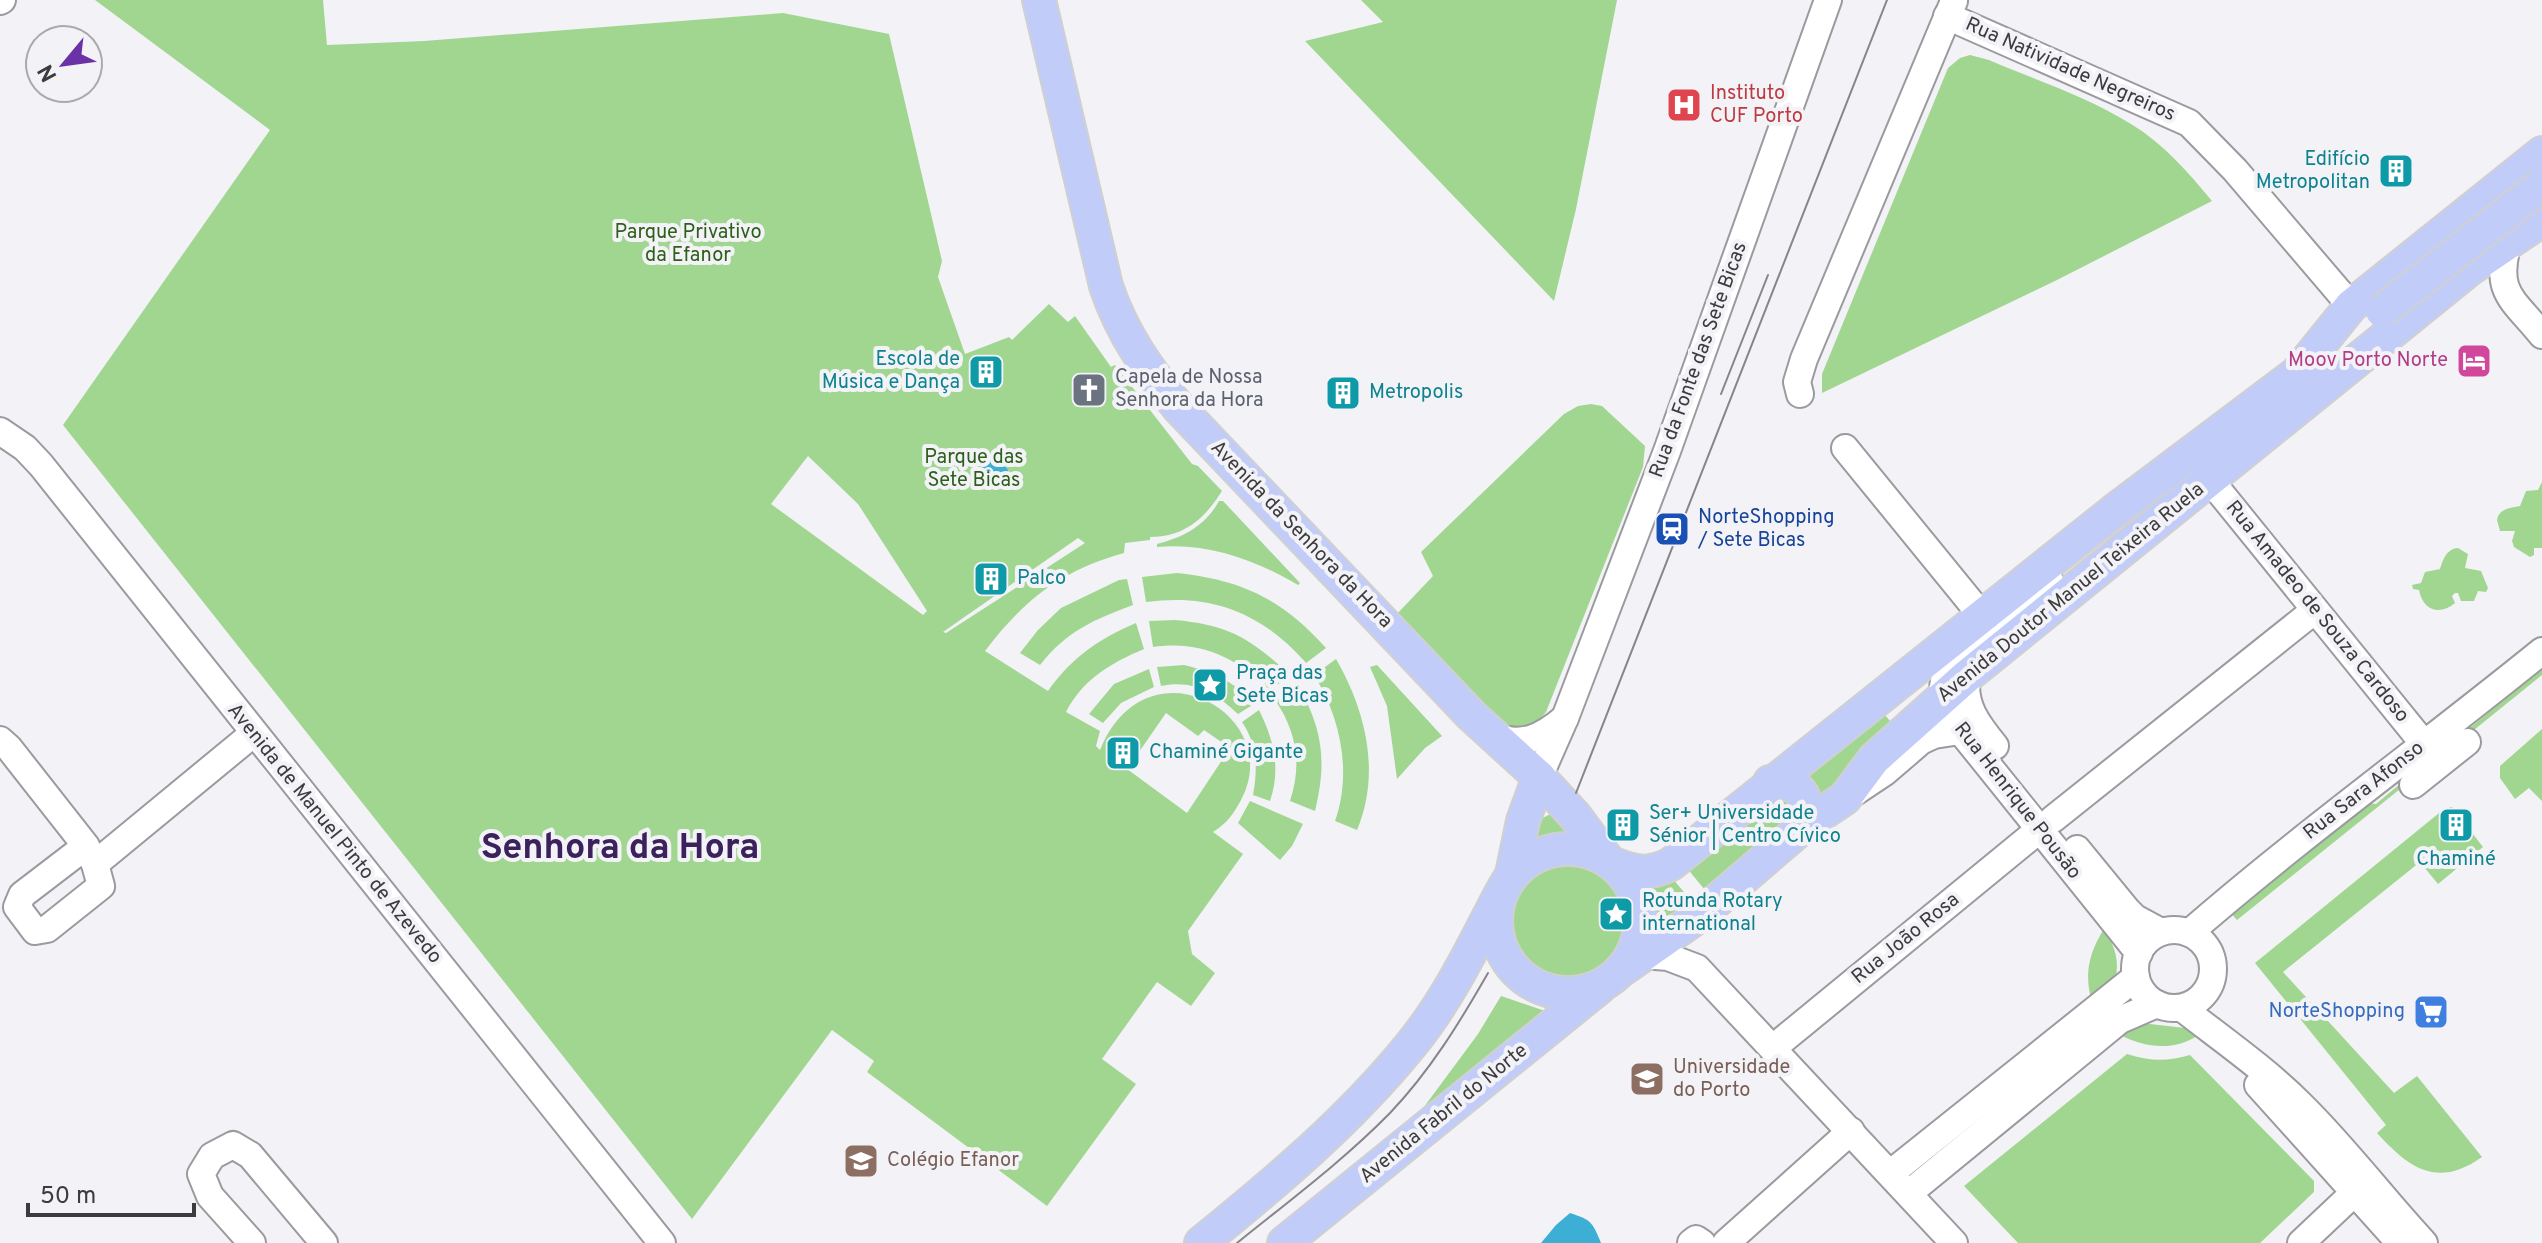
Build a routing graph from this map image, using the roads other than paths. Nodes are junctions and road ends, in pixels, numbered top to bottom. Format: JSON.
{"nodes":[{"id":1,"x":1039,"y":0,"type":"edge"},
{"id":2,"x":1828,"y":0,"type":"edge"},
{"id":3,"x":1951,"y":8,"type":"edge"},
{"id":4,"x":2542,"y":153,"type":"edge"},
{"id":5,"x":2542,"y":185,"type":"edge"},
{"id":6,"x":2497,"y":189,"type":"junction"},
{"id":7,"x":2527,"y":230,"type":"edge"},
{"id":8,"x":2367,"y":308,"type":"junction"},
{"id":9,"x":2542,"y":335,"type":"edge"},
{"id":10,"x":1800,"y":394,"type":"dead end"},
{"id":11,"x":0,"y":431,"type":"edge"},
{"id":12,"x":1845,"y":448,"type":"dead end"},
{"id":13,"x":2210,"y":480,"type":"junction"},
{"id":14,"x":2114,"y":511,"type":"junction"},
{"id":15,"x":2315,"y":610,"type":"junction"},
{"id":16,"x":1982,"y":616,"type":"junction"},
{"id":17,"x":2542,"y":651,"type":"edge"},
{"id":18,"x":1955,"y":686,"type":"junction"},
{"id":19,"x":1565,"y":718,"type":"junction"},
{"id":20,"x":1960,"y":731,"type":"junction"},
{"id":21,"x":254,"y":733,"type":"junction"},
{"id":22,"x":1492,"y":736,"type":"junction"},
{"id":23,"x":0,"y":740,"type":"edge"},
{"id":24,"x":2467,"y":742,"type":"dead end"},
{"id":25,"x":2424,"y":744,"type":"junction"},
{"id":26,"x":1770,"y":782,"type":"junction"},
{"id":27,"x":2413,"y":785,"type":"dead end"},
{"id":28,"x":1535,"y":788,"type":"junction"},
{"id":29,"x":1845,"y":798,"type":"junction"},
{"id":30,"x":2046,"y":824,"type":"junction"},
{"id":31,"x":1805,"y":825,"type":"junction"},
{"id":32,"x":1611,"y":862,"type":"junction"},
{"id":33,"x":1506,"y":884,"type":"junction"},
{"id":34,"x":1700,"y":915,"type":"junction"},
{"id":35,"x":2161,"y":932,"type":"junction"},
{"id":36,"x":2189,"y":933,"type":"junction"},
{"id":37,"x":2138,"y":965,"type":"junction"},
{"id":38,"x":1697,"y":968,"type":"junction"},
{"id":39,"x":1623,"y":970,"type":"junction"},
{"id":40,"x":2170,"y":1006,"type":"junction"},
{"id":41,"x":2206,"y":1027,"type":"junction"},
{"id":42,"x":1773,"y":1048,"type":"junction"},
{"id":43,"x":1851,"y":1131,"type":"junction"},
{"id":44,"x":1891,"y":1173,"type":"junction"},
{"id":45,"x":1909,"y":1193,"type":"junction"},
{"id":46,"x":2354,"y":1193,"type":"junction"},
{"id":47,"x":1945,"y":1240,"type":"edge"},
{"id":48,"x":658,"y":1242,"type":"edge"},
{"id":49,"x":252,"y":1243,"type":"edge"},
{"id":50,"x":324,"y":1243,"type":"edge"},
{"id":51,"x":1201,"y":1243,"type":"edge"},
{"id":52,"x":1284,"y":1243,"type":"edge"},
{"id":53,"x":1691,"y":1243,"type":"edge"},
{"id":54,"x":1702,"y":1243,"type":"edge"},
{"id":55,"x":1726,"y":1243,"type":"edge"},
{"id":56,"x":2301,"y":1243,"type":"edge"},
{"id":57,"x":2400,"y":1243,"type":"edge"},
{"id":58,"x":2424,"y":1243,"type":"edge"}],
"edges":[{"from":1,"to":22,"type":"main road","name":"Avenida da Senhora da Hora"},
{"from":2,"to":19,"type":"street","name":"Rua da Fonte das Sete Bicas"},
{"from":3,"to":8,"type":"street","name":"Rua Natividade Negreiros"},
{"from":3,"to":10,"type":"street","name":"Rua Natividade Negreiros"},
{"from":4,"to":6,"type":"main road"},
{"from":5,"to":8,"type":"main road","bridge":true},
{"from":6,"to":7,"type":"main road"},
{"from":6,"to":8,"type":"main road"},
{"from":7,"to":9,"type":"street"},
{"from":7,"to":13,"type":"main road","name":"Avenida Doutor Manuel Teixeira Ruela"},
{"from":8,"to":14,"type":"main road","name":"Avenida Doutor Manuel Teixeira Ruela"},
{"from":11,"to":21,"type":"street","name":"Avenida de Manuel Pinto de Azevedo"},
{"from":12,"to":16,"type":"street"},
{"from":13,"to":15,"type":"street","name":"Rua Amadeo de Souza Cardoso"},
{"from":13,"to":18,"type":"main road","name":"Avenida Doutor Manuel Teixeira Ruela"},
{"from":14,"to":16,"type":"main road","name":"Avenida Doutor Manuel Teixeira Ruela"},
{"from":14,"to":18,"type":"street"},
{"from":15,"to":25,"type":"street","name":"Rua Amadeo de Souza Cardoso"},
{"from":15,"to":30,"type":"street","name":"Rua João Rosa"},
{"from":16,"to":26,"type":"main road","name":"Avenida Doutor Manuel Teixeira Ruela"},
{"from":17,"to":25,"type":"street","name":"Rua Sara Afonso"},
{"from":18,"to":20,"type":"street","name":"Rua Henrique Pousão"},
{"from":18,"to":29,"type":"main road","name":"Avenida Doutor Manuel Teixeira Ruela"},
{"from":18,"to":30,"type":"street","name":"Rua Henrique Pousão"},
{"from":19,"to":22,"type":"street"},
{"from":19,"to":28,"type":"street","name":"Rua da Fonte das Sete Bicas"},
{"from":20,"to":29,"type":"street"},
{"from":20,"to":30,"type":"street","name":"Rua Henrique Pousão"},
{"from":21,"to":23,"type":"street"},
{"from":21,"to":48,"type":"street","name":"Avenida de Manuel Pinto de Azevedo"},
{"from":22,"to":28,"type":"main road","name":"Avenida da Senhora da Hora"},
{"from":24,"to":27,"type":"street","name":"Rua Sara Afonso"},
{"from":25,"to":36,"type":"street","name":"Rua Sara Afonso"},
{"from":26,"to":31,"type":"main road"},
{"from":26,"to":32,"type":"main road","name":"Avenida Doutor Manuel Teixeira Ruela"},
{"from":28,"to":32,"type":"main road","name":"Avenida da Senhora da Hora"},
{"from":28,"to":33,"type":"main road","name":"Rua da Fonte das Sete Bicas"},
{"from":29,"to":31,"type":"main road","name":"Avenida Doutor Manuel Teixeira Ruela"},
{"from":30,"to":35,"type":"street","name":"Rua Henrique Pousão"},
{"from":30,"to":37,"type":"street","name":"Rua Henrique Pousão"},
{"from":30,"to":42,"type":"street","name":"Rua João Rosa"},
{"from":31,"to":34,"type":"main road","name":"Avenida Doutor Manuel Teixeira Ruela"},
{"from":32,"to":33,"type":"main road"},
{"from":32,"to":39,"type":"main road"},
{"from":33,"to":39,"type":"main road"},
{"from":33,"to":51,"type":"main road"},
{"from":34,"to":38,"type":"street"},
{"from":34,"to":39,"type":"main road","name":"Avenida Doutor Manuel Teixeira Ruela"},
{"from":35,"to":36,"type":"street"},
{"from":35,"to":37,"type":"street"},
{"from":36,"to":40,"type":"street"},
{"from":37,"to":40,"type":"street"},
{"from":37,"to":44,"type":"street"},
{"from":38,"to":39,"type":"street"},
{"from":38,"to":42,"type":"street"},
{"from":39,"to":52,"type":"main road","name":"Avenida Fabril do Norte"},
{"from":40,"to":41,"type":"street"},
{"from":40,"to":45,"type":"street"},
{"from":41,"to":46,"type":"street"},
{"from":41,"to":58,"type":"street"},
{"from":42,"to":43,"type":"street"},
{"from":43,"to":44,"type":"street"},
{"from":43,"to":55,"type":"street"},
{"from":44,"to":45,"type":"street"},
{"from":45,"to":47,"type":"street"},
{"from":46,"to":56,"type":"street"},
{"from":46,"to":57,"type":"street"},
{"from":49,"to":50,"type":"street"},
{"from":53,"to":54,"type":"street"}]}
